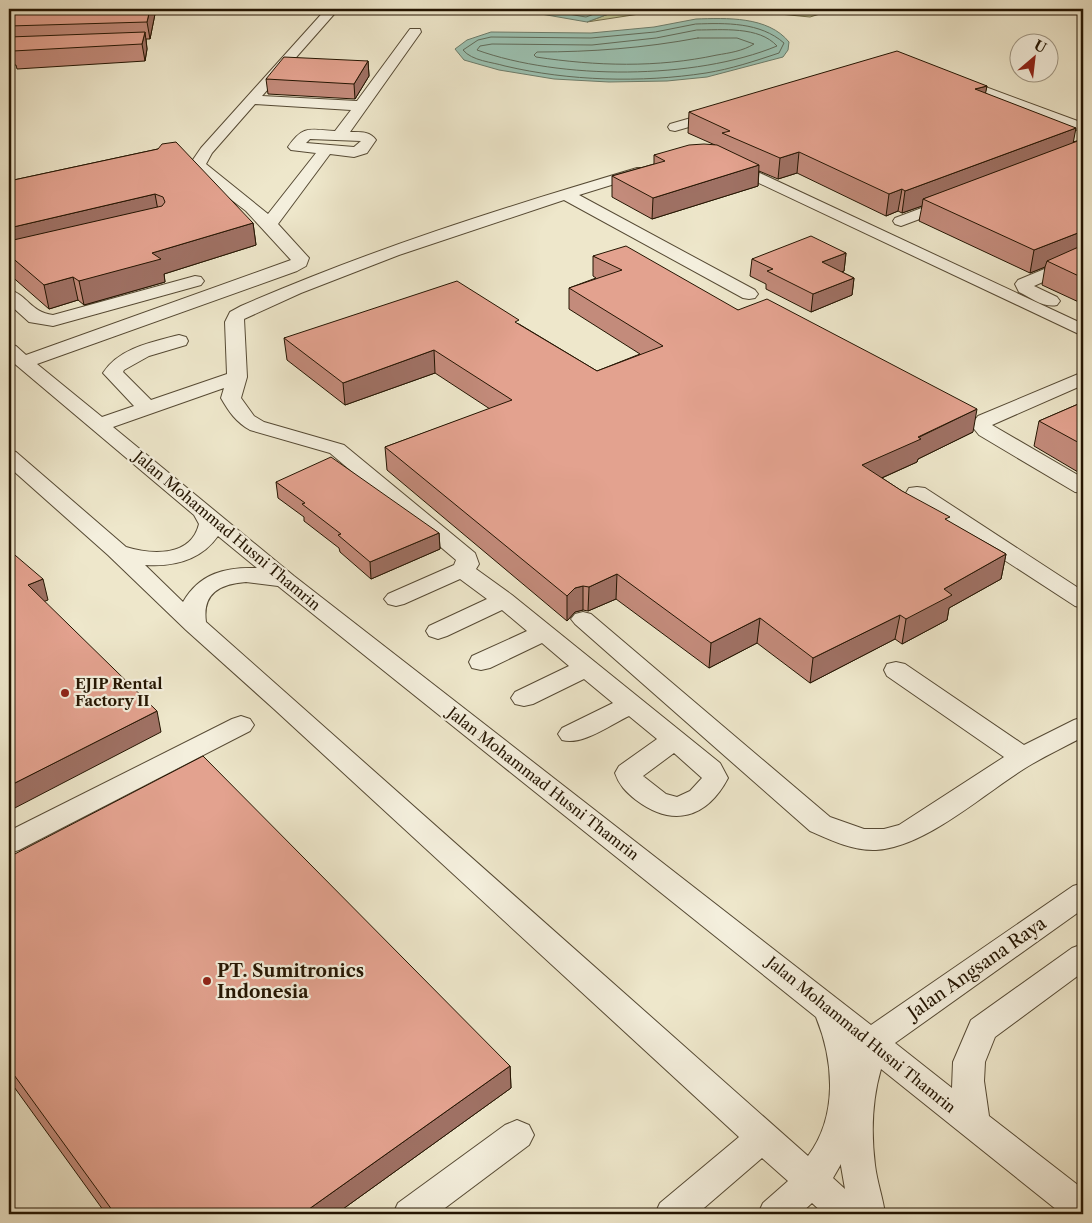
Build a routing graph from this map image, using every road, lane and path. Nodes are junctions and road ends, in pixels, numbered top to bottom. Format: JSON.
{"nodes":[{"id":1,"x":330,"y":12,"type":"dead end"},
{"id":2,"x":415,"y":32,"type":"dead end"},
{"id":3,"x":941,"y":74,"type":"edge"},
{"id":4,"x":251,"y":100,"type":"junction"},
{"id":5,"x":362,"y":106,"type":"junction"},
{"id":6,"x":731,"y":110,"type":"edge"},
{"id":7,"x":675,"y":127,"type":"dead end"},
{"id":8,"x":1083,"y":128,"type":"edge"},
{"id":9,"x":340,"y":135,"type":"junction"},
{"id":10,"x":326,"y":150,"type":"junction"},
{"id":11,"x":712,"y":157,"type":"edge"},
{"id":12,"x":659,"y":166,"type":"edge"},
{"id":13,"x":565,"y":194,"type":"junction"},
{"id":14,"x":966,"y":202,"type":"edge"},
{"id":15,"x":269,"y":224,"type":"junction"},
{"id":16,"x":908,"y":225,"type":"dead end"},
{"id":17,"x":1083,"y":258,"type":"edge"},
{"id":18,"x":195,"y":281,"type":"dead end"},
{"id":19,"x":749,"y":294,"type":"dead end"},
{"id":20,"x":9,"y":295,"type":"edge"},
{"id":21,"x":1083,"y":316,"type":"edge"},
{"id":22,"x":1083,"y":331,"type":"edge"},
{"id":23,"x":179,"y":341,"type":"dead end"},
{"id":24,"x":16,"y":356,"type":"edge"},
{"id":25,"x":237,"y":377,"type":"junction"},
{"id":26,"x":1083,"y":378,"type":"edge"},
{"id":27,"x":146,"y":407,"type":"junction"},
{"id":28,"x":99,"y":425,"type":"junction"},
{"id":29,"x":9,"y":456,"type":"edge"},
{"id":30,"x":1083,"y":487,"type":"edge"},
{"id":31,"x":916,"y":493,"type":"dead end"},
{"id":32,"x":204,"y":514,"type":"junction"},
{"id":33,"x":116,"y":550,"type":"junction"},
{"id":34,"x":462,"y":570,"type":"junction"},
{"id":35,"x":286,"y":581,"type":"junction"},
{"id":36,"x":396,"y":599,"type":"dead end"},
{"id":37,"x":504,"y":600,"type":"junction"},
{"id":38,"x":1083,"y":601,"type":"edge"},
{"id":39,"x":583,"y":619,"type":"dead end"},
{"id":40,"x":194,"y":625,"type":"junction"},
{"id":41,"x":438,"y":631,"type":"dead end"},
{"id":42,"x":544,"y":633,"type":"junction"},
{"id":43,"x":481,"y":662,"type":"dead end"},
{"id":44,"x":585,"y":668,"type":"junction"},
{"id":45,"x":896,"y":670,"type":"dead end"},
{"id":46,"x":524,"y":698,"type":"dead end"},
{"id":47,"x":629,"y":705,"type":"junction"},
{"id":48,"x":241,"y":725,"type":"dead end"},
{"id":49,"x":1083,"y":726,"type":"edge"},
{"id":50,"x":571,"y":734,"type":"dead end"},
{"id":51,"x":674,"y":740,"type":"dead end"},
{"id":52,"x":1023,"y":757,"type":"junction"},
{"id":53,"x":9,"y":843,"type":"edge"},
{"id":54,"x":1083,"y":894,"type":"edge"},
{"id":55,"x":1083,"y":956,"type":"edge"},
{"id":56,"x":828,"y":1007,"type":"junction"},
{"id":57,"x":874,"y":1043,"type":"junction"},
{"id":58,"x":972,"y":1124,"type":"junction"},
{"id":59,"x":517,"y":1135,"type":"dead end"},
{"id":60,"x":762,"y":1138,"type":"junction"},
{"id":61,"x":811,"y":1181,"type":"junction"},
{"id":62,"x":1083,"y":1210,"type":"edge"},
{"id":63,"x":410,"y":1214,"type":"edge"},
{"id":64,"x":672,"y":1214,"type":"edge"},
{"id":65,"x":775,"y":1214,"type":"edge"},
{"id":66,"x":849,"y":1214,"type":"edge"},
{"id":67,"x":868,"y":1214,"type":"edge"}],
"edges":[{"from":1,"to":4,"type":"street"},
{"from":2,"to":5,"type":"street"},
{"from":3,"to":8,"type":"street"},
{"from":4,"to":5,"type":"street"},
{"from":4,"to":15,"type":"street"},
{"from":5,"to":9,"type":"street"},
{"from":6,"to":7,"type":"street"},
{"from":9,"to":10,"type":"street"},
{"from":9,"to":10,"type":"street"},
{"from":10,"to":15,"type":"street"},
{"from":11,"to":22,"type":"street"},
{"from":12,"to":13,"type":"street"},
{"from":13,"to":19,"type":"street"},
{"from":13,"to":25,"type":"street"},
{"from":14,"to":16,"type":"street"},
{"from":15,"to":24,"type":"street"},
{"from":17,"to":21,"type":"street"},
{"from":18,"to":20,"type":"street"},
{"from":23,"to":27,"type":"street"},
{"from":24,"to":28,"type":"street","name":"Jalan Mohammad Husni Thamrin"},
{"from":25,"to":27,"type":"street"},
{"from":25,"to":34,"type":"street"},
{"from":26,"to":30,"type":"street"},
{"from":27,"to":28,"type":"street"},
{"from":28,"to":32,"type":"street","name":"Jalan Mohammad Husni Thamrin"},
{"from":29,"to":33,"type":"street"},
{"from":31,"to":38,"type":"street"},
{"from":32,"to":33,"type":"street"},
{"from":32,"to":35,"type":"street","name":"Jalan Mohammad Husni Thamrin"},
{"from":33,"to":40,"type":"street"},
{"from":34,"to":36,"type":"street"},
{"from":34,"to":37,"type":"street"},
{"from":35,"to":40,"type":"street"},
{"from":35,"to":56,"type":"street","name":"Jalan Mohammad Husni Thamrin"},
{"from":37,"to":41,"type":"street"},
{"from":37,"to":42,"type":"street"},
{"from":39,"to":52,"type":"street"},
{"from":40,"to":60,"type":"street"},
{"from":42,"to":43,"type":"street"},
{"from":42,"to":44,"type":"street"},
{"from":44,"to":46,"type":"street"},
{"from":44,"to":47,"type":"street"},
{"from":45,"to":52,"type":"street"},
{"from":47,"to":50,"type":"street"},
{"from":47,"to":51,"type":"street"},
{"from":48,"to":53,"type":"street"},
{"from":49,"to":52,"type":"street"},
{"from":54,"to":57,"type":"street","name":"Jalan Angsana Raya"},
{"from":55,"to":58,"type":"street"},
{"from":56,"to":57,"type":"street","name":"Jalan Mohammad Husni Thamrin"},
{"from":56,"to":61,"type":"street"},
{"from":57,"to":58,"type":"street","name":"Jalan Mohammad Husni Thamrin"},
{"from":57,"to":67,"type":"street"},
{"from":58,"to":62,"type":"street","name":"Jalan Mohammad Husni Thamrin"},
{"from":59,"to":63,"type":"street"},
{"from":60,"to":61,"type":"street"},
{"from":60,"to":64,"type":"street"},
{"from":61,"to":65,"type":"street"},
{"from":61,"to":66,"type":"street"}]}
